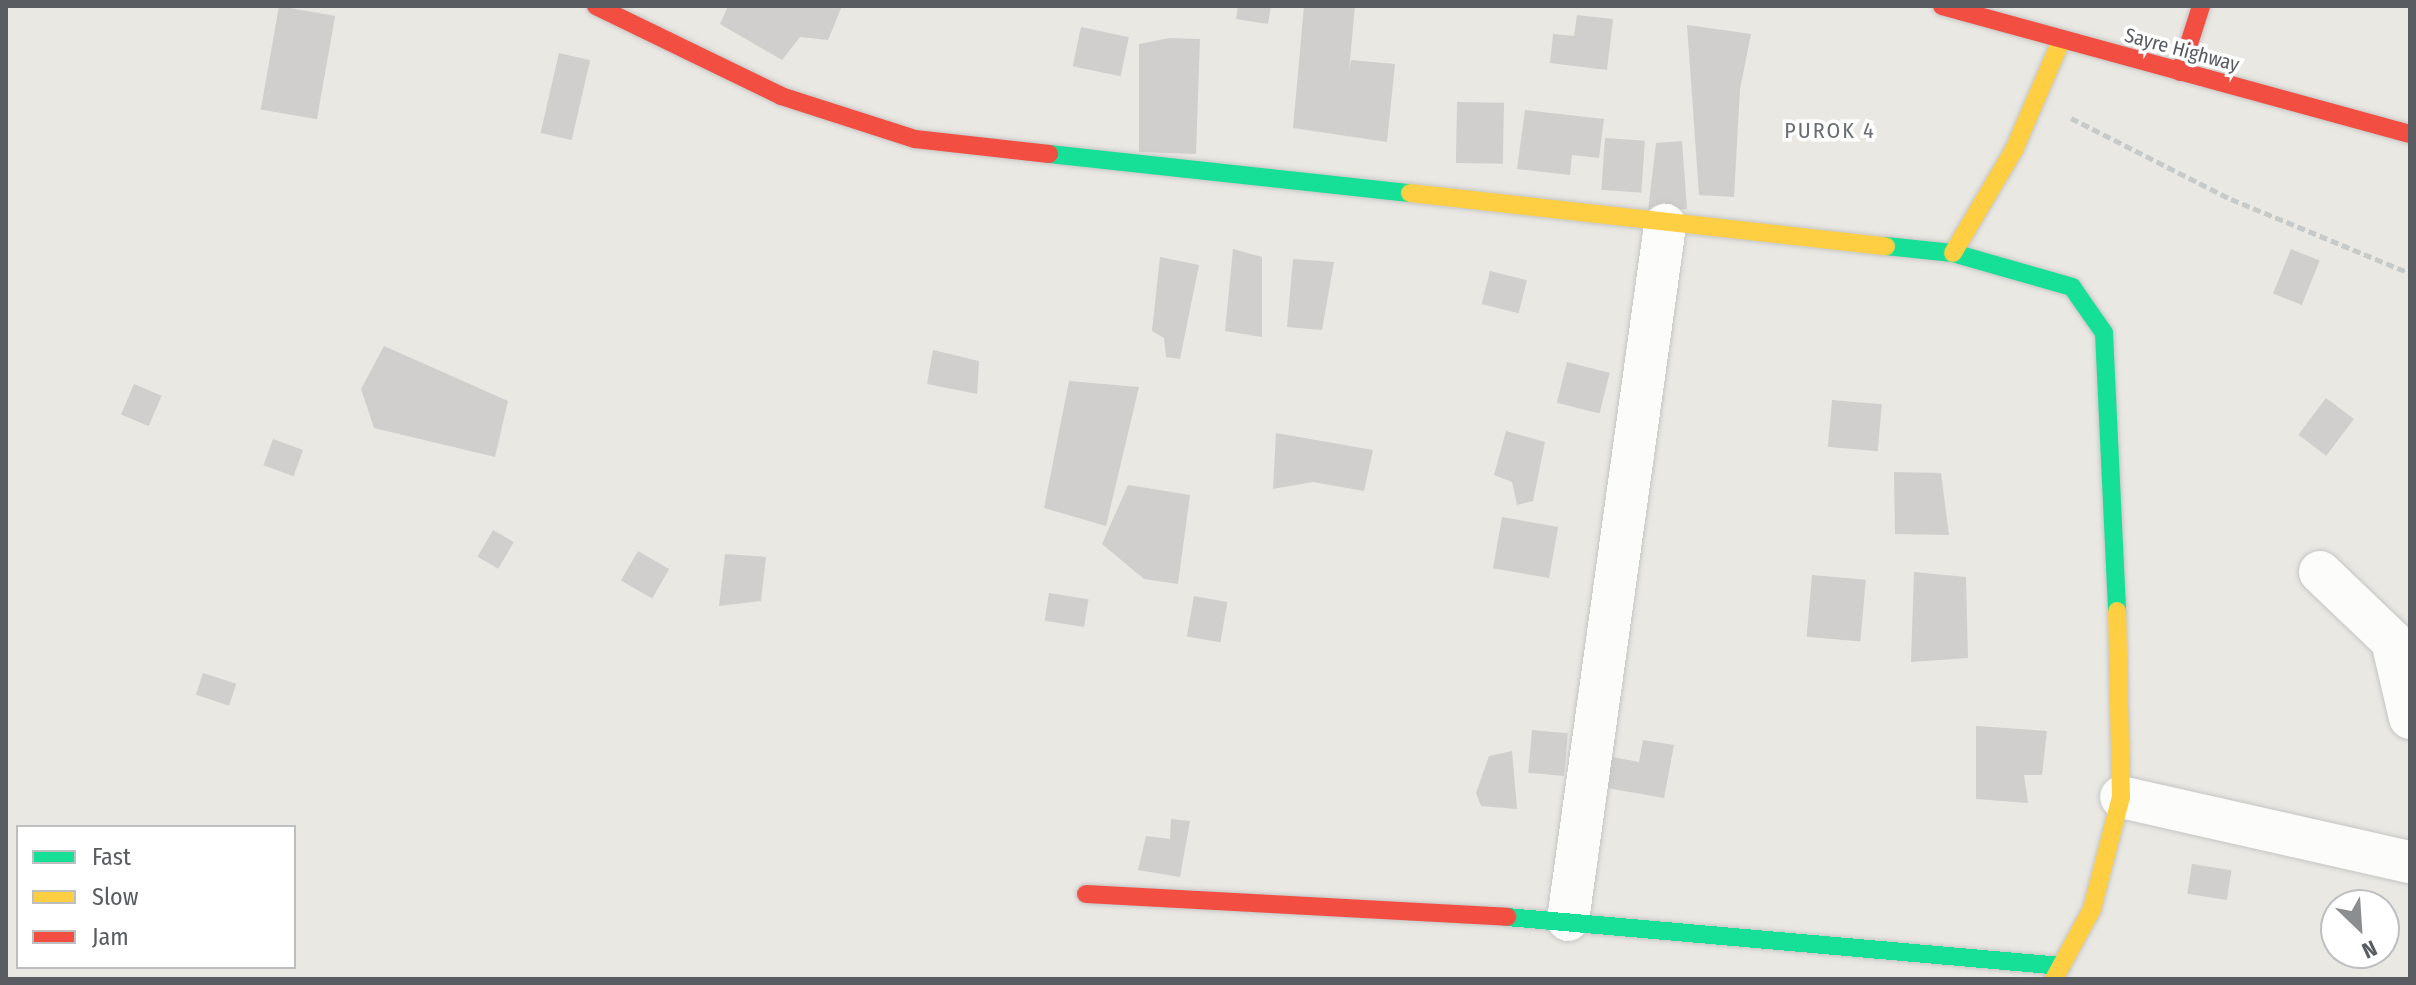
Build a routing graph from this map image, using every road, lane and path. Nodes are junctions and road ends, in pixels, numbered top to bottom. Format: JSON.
{"nodes":[{"id":1,"x":596,"y":6,"type":"edge"},
{"id":2,"x":1942,"y":6,"type":"edge"},
{"id":3,"x":2201,"y":6,"type":"edge"},
{"id":4,"x":2061,"y":41,"type":"junction"},
{"id":5,"x":2180,"y":72,"type":"junction"},
{"id":6,"x":2038,"y":101,"type":"junction"},
{"id":7,"x":2410,"y":134,"type":"edge"},
{"id":8,"x":1665,"y":225,"type":"junction"},
{"id":9,"x":1953,"y":253,"type":"junction"},
{"id":10,"x":2410,"y":273,"type":"edge"},
{"id":11,"x":2320,"y":572,"type":"dead end"},
{"id":12,"x":2401,"y":649,"type":"edge"},
{"id":13,"x":2410,"y":718,"type":"edge"},
{"id":14,"x":2121,"y":797,"type":"junction"},
{"id":15,"x":2410,"y":862,"type":"edge"},
{"id":16,"x":1086,"y":894,"type":"dead end"},
{"id":17,"x":1568,"y":920,"type":"junction"},
{"id":18,"x":2058,"y":972,"type":"edge"}],
"edges":[{"from":1,"to":8,"type":"main road"},
{"from":2,"to":4,"type":"main road","name":"Sayre Highway"},
{"from":3,"to":5,"type":"main road"},
{"from":4,"to":5,"type":"main road","name":"Sayre Highway"},
{"from":4,"to":6,"type":"main road"},
{"from":5,"to":7,"type":"main road","name":"Sayre Highway"},
{"from":6,"to":9,"type":"main road"},
{"from":6,"to":10,"type":"path"},
{"from":8,"to":9,"type":"main road"},
{"from":8,"to":17,"type":"street"},
{"from":9,"to":14,"type":"main road"},
{"from":11,"to":12,"type":"street"},
{"from":12,"to":13,"type":"street"},
{"from":14,"to":15,"type":"street"},
{"from":14,"to":18,"type":"main road"},
{"from":16,"to":17,"type":"main road"},
{"from":17,"to":18,"type":"main road"}]}
